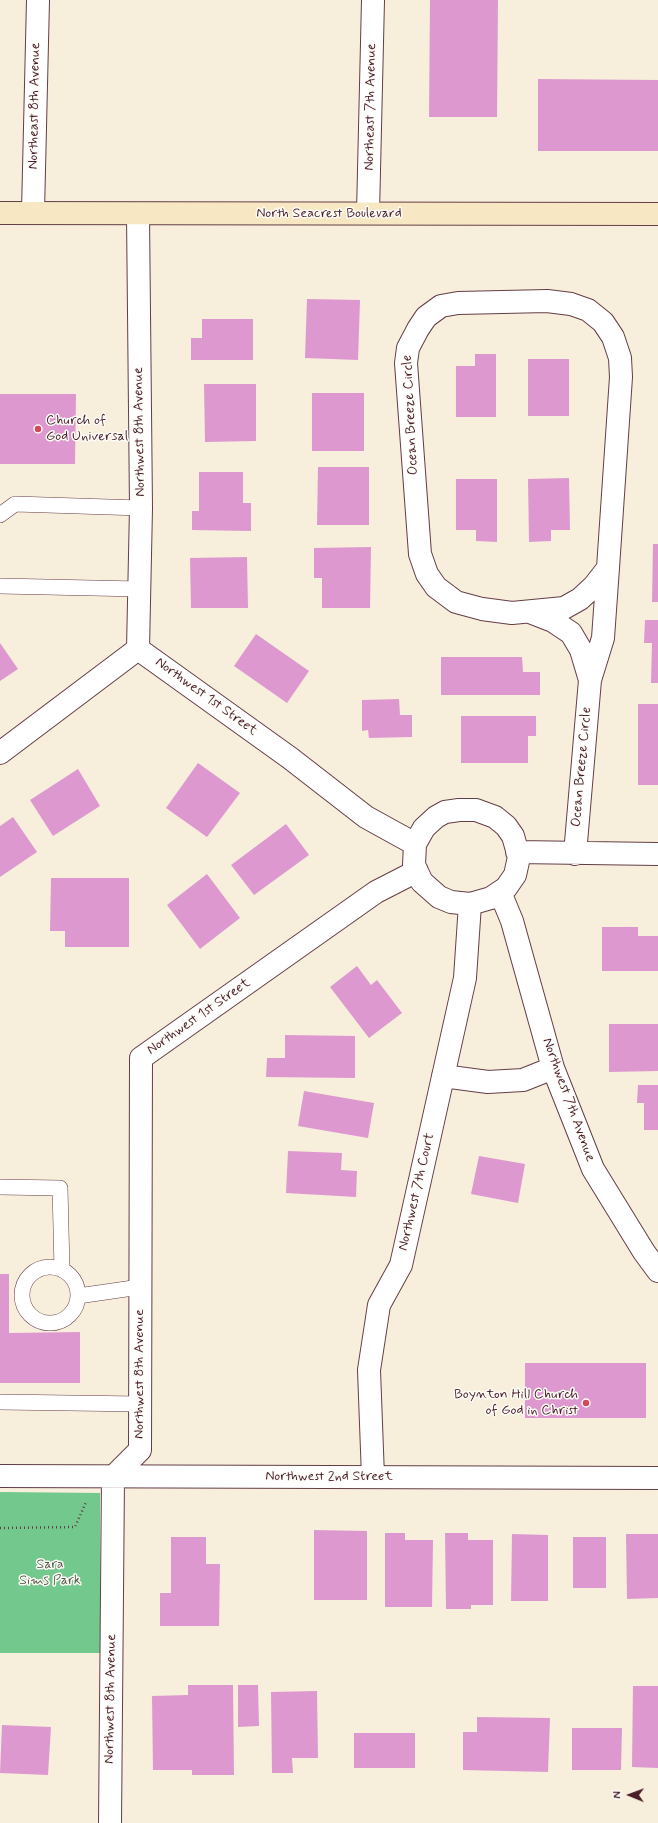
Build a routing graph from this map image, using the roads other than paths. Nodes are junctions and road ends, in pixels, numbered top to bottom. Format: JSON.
{"nodes":[{"id":1,"x":38,"y":0,"type":"edge"},
{"id":2,"x":373,"y":0,"type":"edge"},
{"id":3,"x":33,"y":212,"type":"junction"},
{"id":4,"x":0,"y":213,"type":"edge"},
{"id":5,"x":368,"y":213,"type":"junction"},
{"id":6,"x":138,"y":214,"type":"junction"},
{"id":7,"x":658,"y":214,"type":"edge"},
{"id":8,"x":141,"y":508,"type":"junction"},
{"id":9,"x":0,"y":515,"type":"edge"},
{"id":10,"x":608,"y":568,"type":"junction"},
{"id":11,"x":0,"y":586,"type":"edge"},
{"id":12,"x":139,"y":589,"type":"junction"},
{"id":13,"x":529,"y":611,"type":"junction"},
{"id":14,"x":138,"y":649,"type":"junction"},
{"id":15,"x":590,"y":680,"type":"junction"},
{"id":16,"x":0,"y":752,"type":"edge"},
{"id":17,"x":415,"y":844,"type":"junction"},
{"id":18,"x":517,"y":852,"type":"junction"},
{"id":19,"x":575,"y":854,"type":"junction"},
{"id":20,"x":658,"y":854,"type":"edge"},
{"id":21,"x":417,"y":872,"type":"junction"},
{"id":22,"x":500,"y":892,"type":"junction"},
{"id":23,"x":470,"y":904,"type":"junction"},
{"id":24,"x":141,"y":1058,"type":"joint"},
{"id":25,"x":553,"y":1068,"type":"junction"},
{"id":26,"x":443,"y":1076,"type":"junction"},
{"id":27,"x":0,"y":1187,"type":"edge"},
{"id":28,"x":62,"y":1269,"type":"junction"},
{"id":29,"x":658,"y":1272,"type":"edge"},
{"id":30,"x":140,"y":1287,"type":"junction"},
{"id":31,"x":78,"y":1296,"type":"junction"},
{"id":32,"x":0,"y":1402,"type":"edge"},
{"id":33,"x":140,"y":1404,"type":"junction"},
{"id":34,"x":0,"y":1476,"type":"edge"},
{"id":35,"x":113,"y":1477,"type":"junction"},
{"id":36,"x":373,"y":1478,"type":"junction"},
{"id":37,"x":658,"y":1478,"type":"edge"},
{"id":38,"x":110,"y":1823,"type":"edge"}],
"edges":[{"from":1,"to":3,"type":"street","name":"Northeast 8th Avenue"},
{"from":2,"to":5,"type":"street","name":"Northeast 7th Avenue"},
{"from":3,"to":4,"type":"street","name":"North Seacrest Boulevard"},
{"from":3,"to":6,"type":"street","name":"North Seacrest Boulevard"},
{"from":5,"to":6,"type":"street","name":"North Seacrest Boulevard"},
{"from":5,"to":7,"type":"street","name":"North Seacrest Boulevard"},
{"from":6,"to":8,"type":"street","name":"Northwest 8th Avenue"},
{"from":8,"to":9,"type":"lane"},
{"from":8,"to":12,"type":"street","name":"Northwest 8th Avenue"},
{"from":10,"to":13,"type":"street","name":"Ocean Breeze Circle"},
{"from":10,"to":13,"type":"street","name":"Ocean Breeze Circle"},
{"from":10,"to":15,"type":"street","name":"Ocean Breeze Circle"},
{"from":11,"to":12,"type":"lane"},
{"from":12,"to":14,"type":"street","name":"Northwest 8th Avenue"},
{"from":13,"to":15,"type":"street","name":"Ocean Breeze Circle"},
{"from":14,"to":16,"type":"street"},
{"from":14,"to":17,"type":"street","name":"Northwest 1st Street"},
{"from":15,"to":19,"type":"street","name":"Ocean Breeze Circle"},
{"from":17,"to":18,"type":"street"},
{"from":17,"to":21,"type":"street"},
{"from":18,"to":19,"type":"street"},
{"from":18,"to":22,"type":"street"},
{"from":19,"to":20,"type":"street"},
{"from":21,"to":23,"type":"street"},
{"from":21,"to":24,"type":"street","name":"Northwest 1st Street"},
{"from":22,"to":23,"type":"street"},
{"from":22,"to":25,"type":"street","name":"Northwest 7th Avenue"},
{"from":23,"to":26,"type":"street","name":"Northwest 7th Court"},
{"from":24,"to":30,"type":"street","name":"Northwest 8th Avenue"},
{"from":25,"to":26,"type":"street"},
{"from":25,"to":29,"type":"street","name":"Northwest 7th Avenue"},
{"from":26,"to":36,"type":"street","name":"Northwest 7th Court"},
{"from":27,"to":28,"type":"lane"},
{"from":28,"to":31,"type":"lane"},
{"from":28,"to":31,"type":"lane"},
{"from":30,"to":31,"type":"lane"},
{"from":30,"to":33,"type":"street","name":"Northwest 8th Avenue"},
{"from":32,"to":33,"type":"lane"},
{"from":33,"to":35,"type":"street","name":"Northwest 8th Avenue"},
{"from":34,"to":35,"type":"street","name":"Northwest 2nd Street"},
{"from":35,"to":36,"type":"street","name":"Northwest 2nd Street"},
{"from":35,"to":38,"type":"street","name":"Northwest 8th Avenue"},
{"from":36,"to":37,"type":"street","name":"Northwest 2nd Street"}]}
